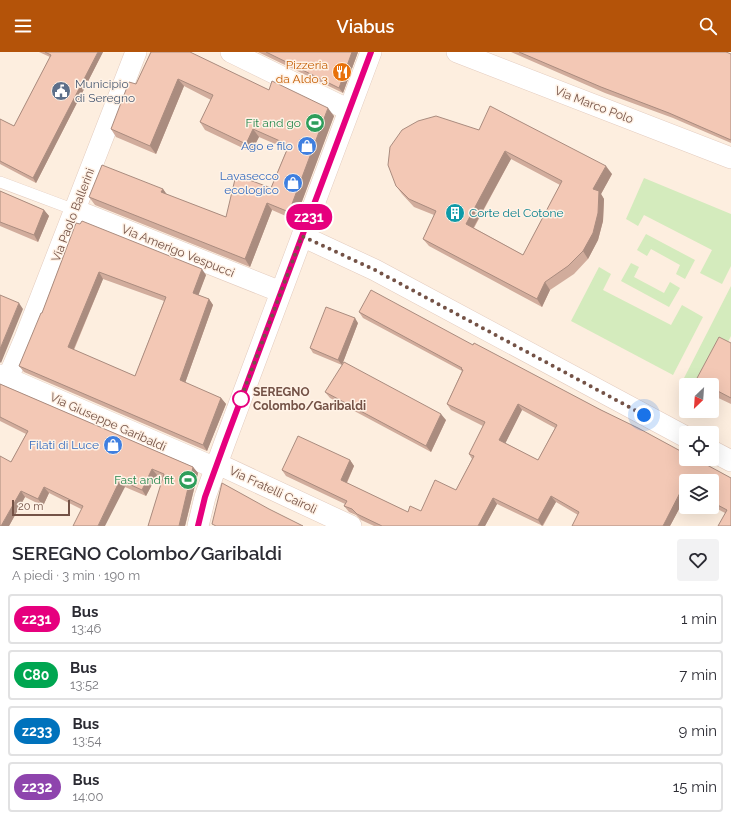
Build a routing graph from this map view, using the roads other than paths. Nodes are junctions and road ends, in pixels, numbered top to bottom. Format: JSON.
{"nodes":[{"id":1,"x":136,"y":52,"type":"edge"},
{"id":2,"x":231,"y":52,"type":"edge"},
{"id":3,"x":371,"y":52,"type":"edge"},
{"id":4,"x":457,"y":52,"type":"edge"},
{"id":5,"x":349,"y":110,"type":"junction"},
{"id":6,"x":731,"y":158,"type":"edge"},
{"id":7,"x":0,"y":182,"type":"edge"},
{"id":8,"x":75,"y":210,"type":"junction"},
{"id":9,"x":302,"y":236,"type":"junction"},
{"id":10,"x":281,"y":292,"type":"junction"},
{"id":11,"x":4,"y":376,"type":"edge"},
{"id":12,"x":679,"y":433,"type":"edge"},
{"id":13,"x":719,"y":455,"type":"edge"},
{"id":14,"x":731,"y":461,"type":"edge"},
{"id":15,"x":218,"y":464,"type":"junction"},
{"id":16,"x":198,"y":526,"type":"edge"},
{"id":17,"x":351,"y":526,"type":"edge"}],
"edges":[{"from":1,"to":8,"type":"street","name":"Via Paolo Ballerini"},
{"from":2,"to":5,"type":"street"},
{"from":3,"to":5,"type":"street"},
{"from":4,"to":6,"type":"street","name":"Via Marco Polo"},
{"from":5,"to":9,"type":"street"},
{"from":7,"to":8,"type":"lane"},
{"from":8,"to":10,"type":"street","name":"Via Amerigo Vespucci"},
{"from":8,"to":11,"type":"street","name":"Via Paolo Ballerini"},
{"from":9,"to":10,"type":"street"},
{"from":9,"to":12,"type":"street"},
{"from":10,"to":15,"type":"street"},
{"from":11,"to":15,"type":"street","name":"Via Giuseppe Garibaldi"},
{"from":13,"to":14,"type":"street"},
{"from":15,"to":16,"type":"street"},
{"from":15,"to":17,"type":"street","name":"Via Fratelli Cairoli"}]}
